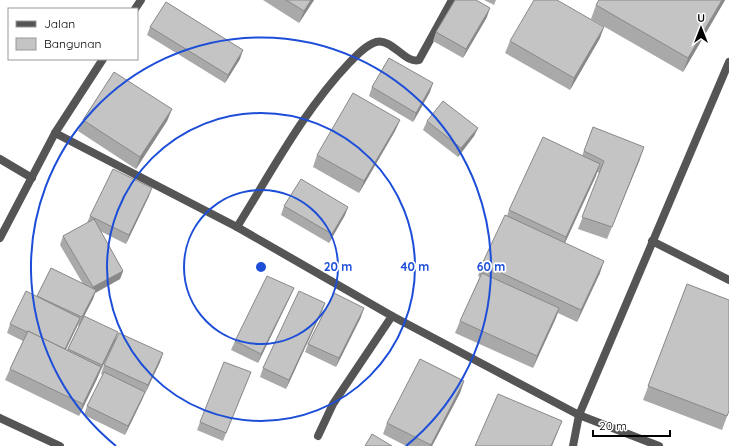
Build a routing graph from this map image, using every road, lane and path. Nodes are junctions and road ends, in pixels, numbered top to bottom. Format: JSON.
{"nodes":[{"id":1,"x":452,"y":0,"type":"edge"},
{"id":2,"x":102,"y":60,"type":"edge"},
{"id":3,"x":729,"y":62,"type":"edge"},
{"id":4,"x":55,"y":133,"type":"junction"},
{"id":5,"x":0,"y":159,"type":"edge"},
{"id":6,"x":32,"y":178,"type":"junction"},
{"id":7,"x":236,"y":227,"type":"junction"},
{"id":8,"x":0,"y":238,"type":"edge"},
{"id":9,"x":652,"y":241,"type":"junction"},
{"id":10,"x":729,"y":280,"type":"edge"},
{"id":11,"x":392,"y":316,"type":"junction"},
{"id":12,"x":579,"y":415,"type":"junction"},
{"id":13,"x":0,"y":418,"type":"edge"},
{"id":14,"x":318,"y":436,"type":"dead end"},
{"id":15,"x":60,"y":446,"type":"edge"},
{"id":16,"x":573,"y":446,"type":"edge"},
{"id":17,"x":659,"y":446,"type":"edge"}],
"edges":[{"from":1,"to":7,"type":"street"},
{"from":2,"to":4,"type":"street"},
{"from":3,"to":9,"type":"street"},
{"from":4,"to":6,"type":"street"},
{"from":4,"to":7,"type":"street"},
{"from":5,"to":6,"type":"street"},
{"from":6,"to":8,"type":"street"},
{"from":7,"to":11,"type":"street"},
{"from":9,"to":10,"type":"street"},
{"from":9,"to":12,"type":"street"},
{"from":11,"to":12,"type":"street"},
{"from":11,"to":14,"type":"street"},
{"from":12,"to":16,"type":"street"},
{"from":12,"to":17,"type":"street"},
{"from":13,"to":15,"type":"street"}]}
